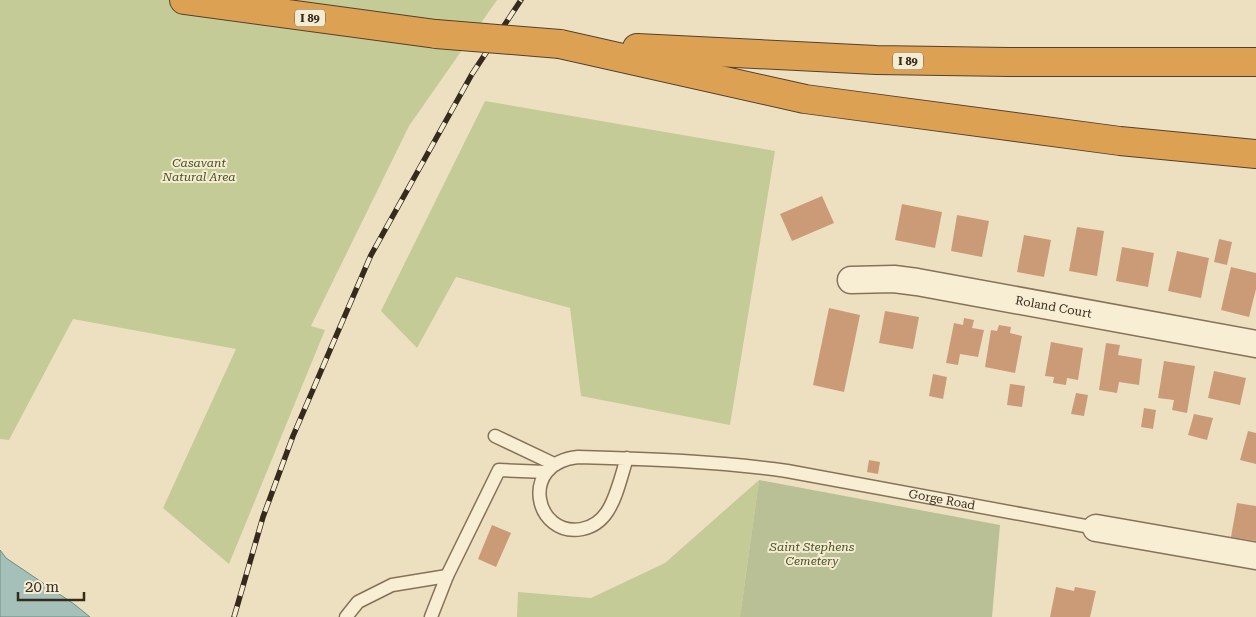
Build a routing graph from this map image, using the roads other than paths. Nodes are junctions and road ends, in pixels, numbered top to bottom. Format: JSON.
{"nodes":[{"id":1,"x":184,"y":0,"type":"edge"},
{"id":2,"x":560,"y":44,"type":"junction"},
{"id":3,"x":1256,"y":62,"type":"edge"},
{"id":4,"x":1256,"y":154,"type":"edge"},
{"id":5,"x":851,"y":280,"type":"dead end"},
{"id":6,"x":1256,"y":344,"type":"edge"},
{"id":7,"x":495,"y":436,"type":"dead end"},
{"id":8,"x":627,"y":458,"type":"junction"},
{"id":9,"x":550,"y":468,"type":"junction"},
{"id":10,"x":1096,"y":528,"type":"joint"},
{"id":11,"x":1256,"y":556,"type":"edge"},
{"id":12,"x":447,"y":576,"type":"junction"},
{"id":13,"x":346,"y":617,"type":"edge"},
{"id":14,"x":431,"y":617,"type":"edge"}],
"edges":[{"from":1,"to":2,"type":"highway","number":"I 89","bridge":true},
{"from":2,"to":3,"type":"highway","number":"I 89"},
{"from":2,"to":4,"type":"highway"},
{"from":5,"to":6,"type":"street","name":"Roland Court"},
{"from":7,"to":9,"type":"lane"},
{"from":8,"to":9,"type":"lane","name":"Gorge Road"},
{"from":8,"to":9,"type":"lane"},
{"from":8,"to":10,"type":"lane","name":"Gorge Road"},
{"from":9,"to":12,"type":"lane"},
{"from":10,"to":11,"type":"street","name":"Gorge Road"},
{"from":12,"to":13,"type":"lane"},
{"from":12,"to":14,"type":"lane"}]}
